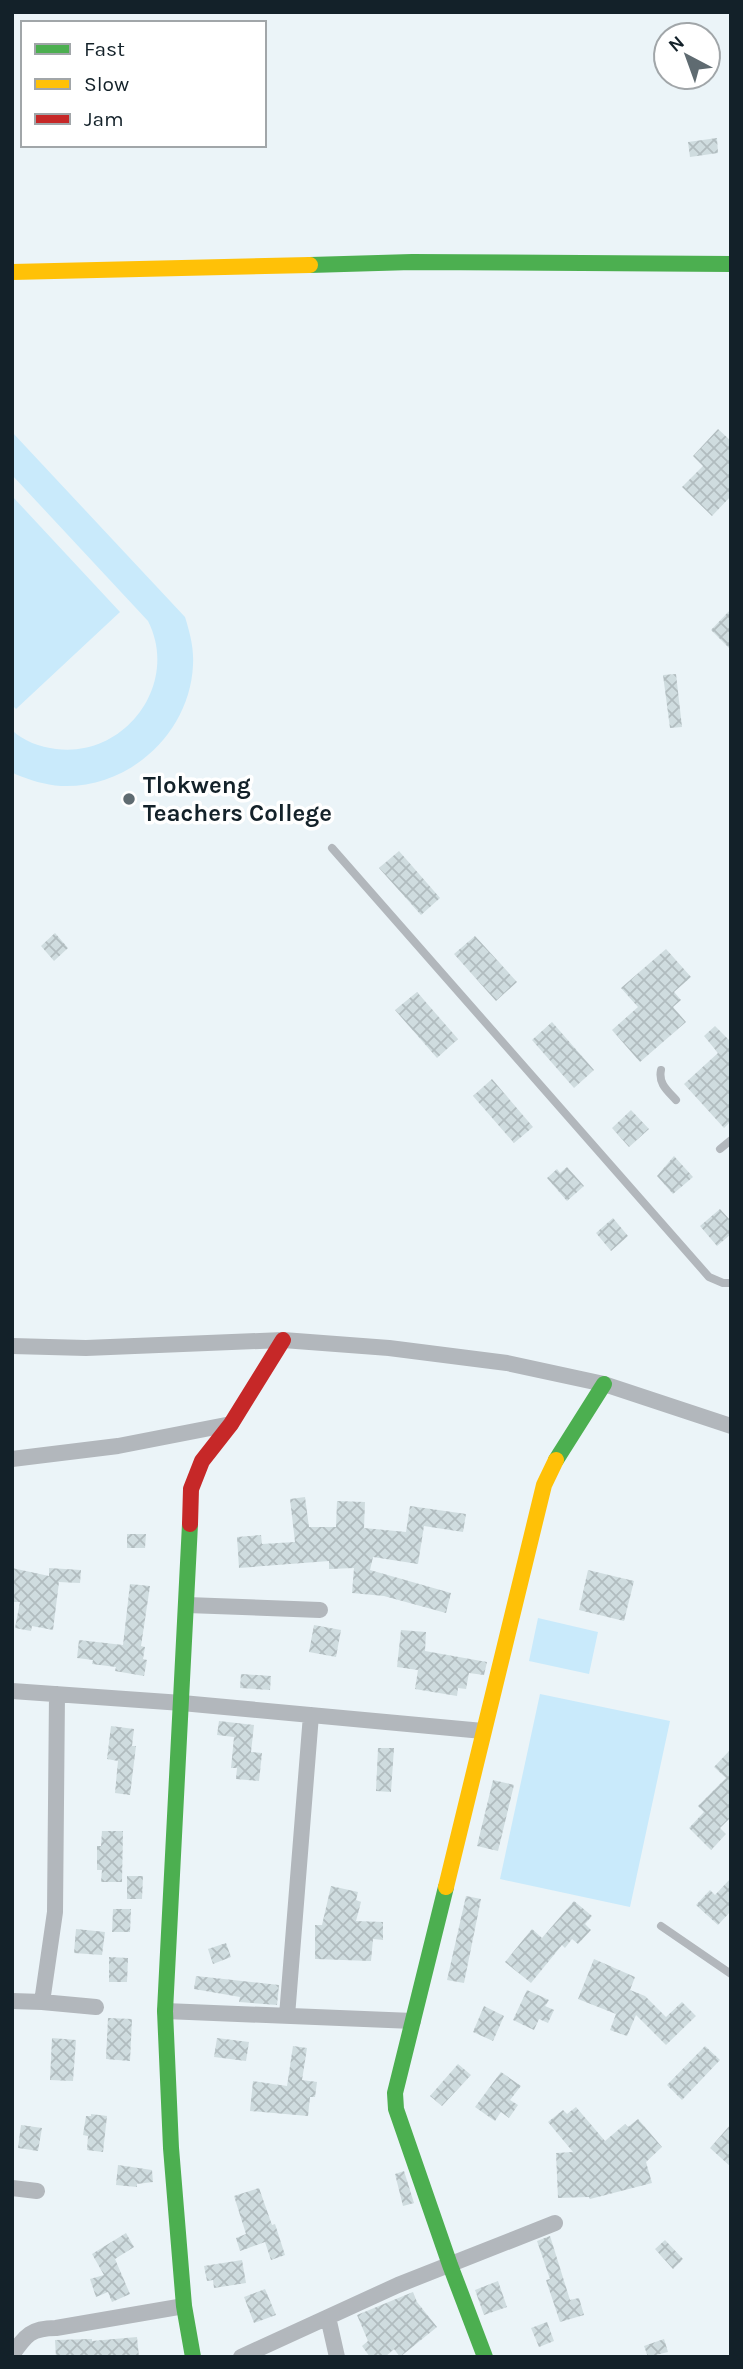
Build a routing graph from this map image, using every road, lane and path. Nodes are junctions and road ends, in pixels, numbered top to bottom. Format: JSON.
{"nodes":[{"id":1,"x":731,"y":264,"type":"edge"},
{"id":2,"x":12,"y":272,"type":"edge"},
{"id":3,"x":332,"y":848,"type":"dead end"},
{"id":4,"x":661,"y":1070,"type":"dead end"},
{"id":5,"x":676,"y":1100,"type":"dead end"},
{"id":6,"x":731,"y":1140,"type":"edge"},
{"id":7,"x":720,"y":1149,"type":"dead end"},
{"id":8,"x":731,"y":1283,"type":"edge"},
{"id":9,"x":283,"y":1340,"type":"junction"},
{"id":10,"x":12,"y":1346,"type":"edge"},
{"id":11,"x":604,"y":1384,"type":"junction"},
{"id":12,"x":231,"y":1424,"type":"junction"},
{"id":13,"x":731,"y":1426,"type":"edge"},
{"id":14,"x":12,"y":1459,"type":"edge"},
{"id":15,"x":187,"y":1605,"type":"junction"},
{"id":16,"x":320,"y":1610,"type":"dead end"},
{"id":17,"x":12,"y":1691,"type":"edge"},
{"id":18,"x":57,"y":1694,"type":"junction"},
{"id":19,"x":182,"y":1703,"type":"junction"},
{"id":20,"x":311,"y":1715,"type":"junction"},
{"id":21,"x":483,"y":1731,"type":"junction"},
{"id":22,"x":661,"y":1926,"type":"dead end"},
{"id":23,"x":731,"y":1974,"type":"edge"},
{"id":24,"x":12,"y":2001,"type":"edge"},
{"id":25,"x":42,"y":2002,"type":"junction"},
{"id":26,"x":96,"y":2007,"type":"dead end"},
{"id":27,"x":166,"y":2011,"type":"junction"},
{"id":28,"x":287,"y":2016,"type":"junction"},
{"id":29,"x":413,"y":2021,"type":"junction"},
{"id":30,"x":12,"y":2188,"type":"edge"},
{"id":31,"x":37,"y":2191,"type":"dead end"},
{"id":32,"x":555,"y":2223,"type":"dead end"},
{"id":33,"x":450,"y":2265,"type":"junction"},
{"id":34,"x":184,"y":2306,"type":"junction"},
{"id":35,"x":328,"y":2317,"type":"junction"},
{"id":36,"x":12,"y":2354,"type":"edge"},
{"id":37,"x":192,"y":2357,"type":"edge"},
{"id":38,"x":241,"y":2357,"type":"edge"},
{"id":39,"x":337,"y":2357,"type":"edge"},
{"id":40,"x":485,"y":2357,"type":"edge"}],
"edges":[{"from":1,"to":2,"type":"street"},
{"from":3,"to":8,"type":"lane"},
{"from":4,"to":5,"type":"lane"},
{"from":6,"to":7,"type":"lane"},
{"from":9,"to":10,"type":"street"},
{"from":9,"to":11,"type":"street"},
{"from":9,"to":12,"type":"street"},
{"from":11,"to":13,"type":"street"},
{"from":11,"to":21,"type":"street"},
{"from":12,"to":14,"type":"street"},
{"from":12,"to":15,"type":"street"},
{"from":15,"to":16,"type":"street"},
{"from":15,"to":19,"type":"street"},
{"from":17,"to":18,"type":"street"},
{"from":18,"to":19,"type":"street"},
{"from":18,"to":25,"type":"street"},
{"from":19,"to":20,"type":"street"},
{"from":19,"to":27,"type":"street"},
{"from":20,"to":21,"type":"street"},
{"from":20,"to":28,"type":"street"},
{"from":21,"to":29,"type":"street"},
{"from":22,"to":23,"type":"lane"},
{"from":24,"to":25,"type":"street"},
{"from":25,"to":26,"type":"street"},
{"from":27,"to":28,"type":"street"},
{"from":27,"to":34,"type":"street"},
{"from":28,"to":29,"type":"street"},
{"from":29,"to":33,"type":"street"},
{"from":30,"to":31,"type":"street"},
{"from":32,"to":33,"type":"street"},
{"from":33,"to":35,"type":"street"},
{"from":33,"to":40,"type":"street"},
{"from":34,"to":36,"type":"street"},
{"from":34,"to":37,"type":"street"},
{"from":35,"to":38,"type":"street"},
{"from":35,"to":39,"type":"street"}]}
